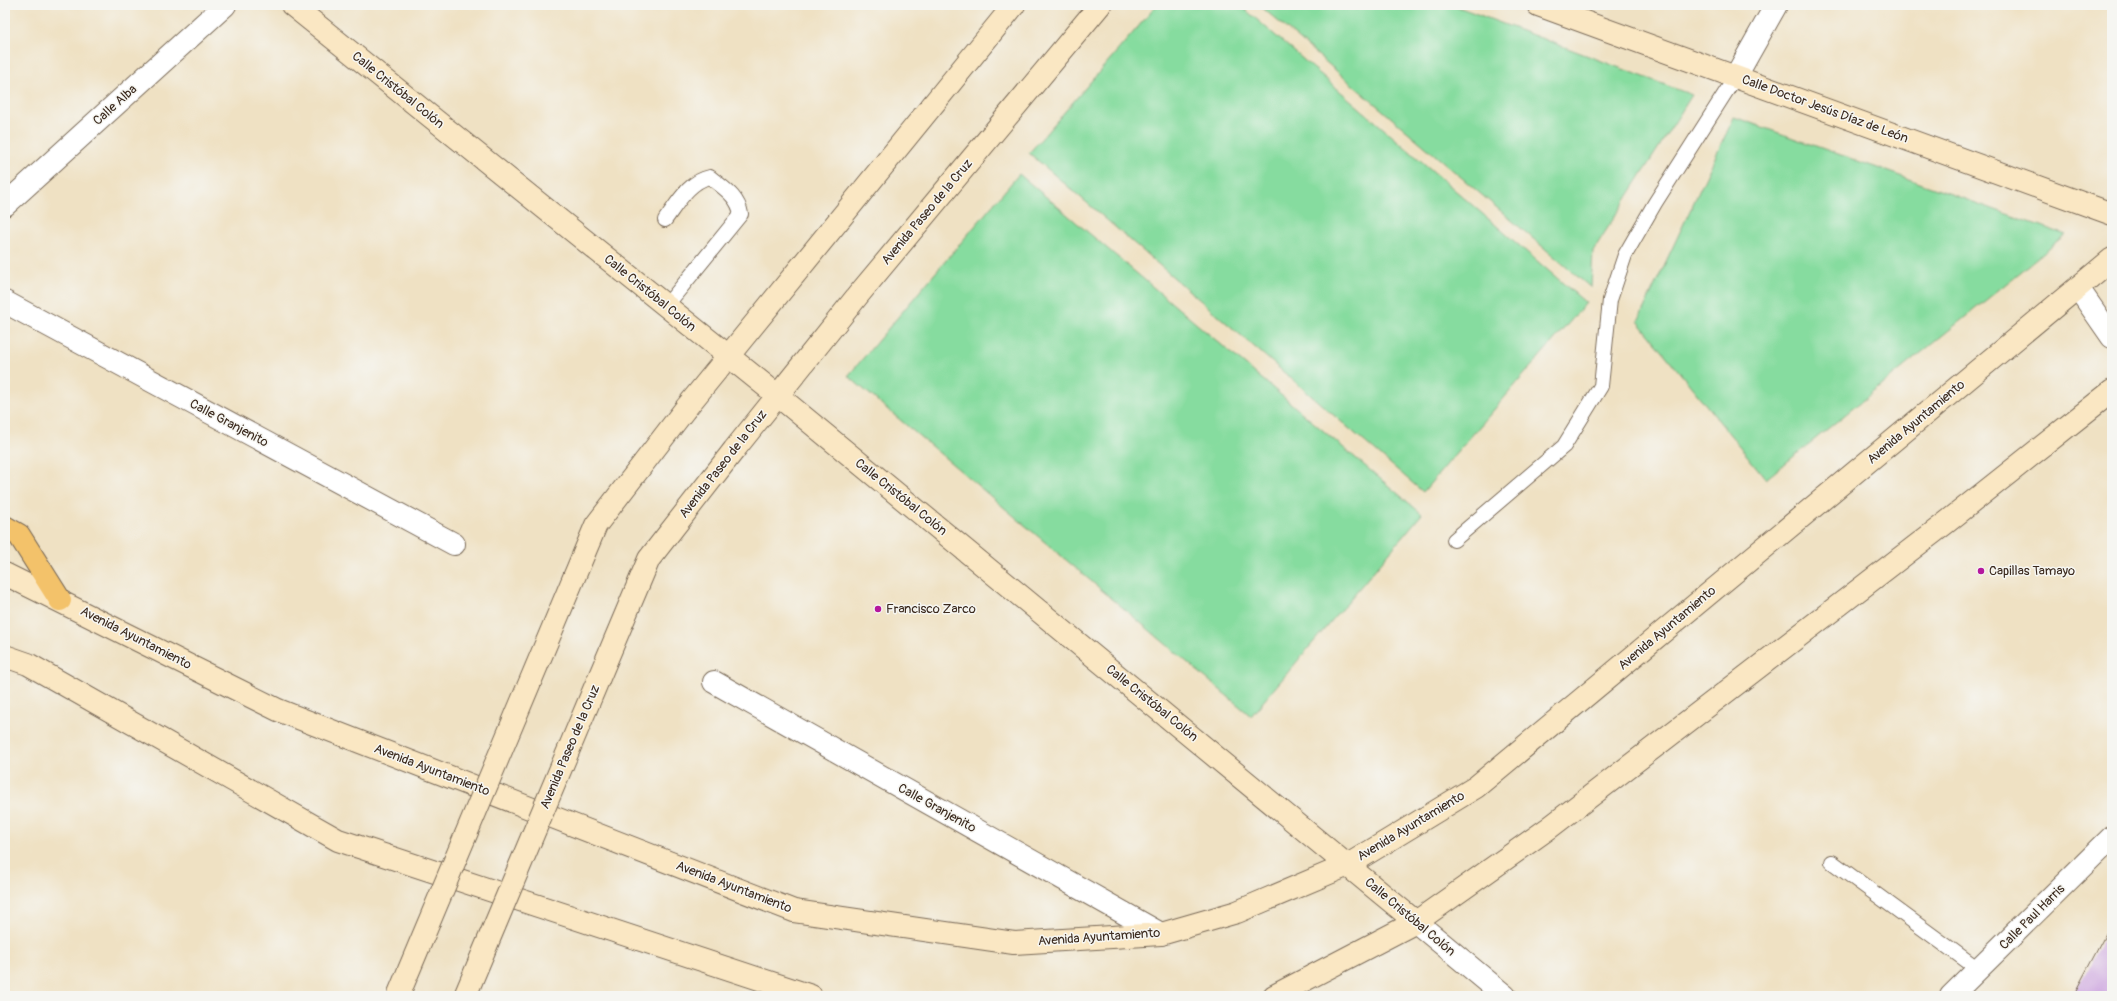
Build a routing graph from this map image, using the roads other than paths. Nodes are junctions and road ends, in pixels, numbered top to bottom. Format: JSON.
{"nodes":[{"id":1,"x":225,"y":5,"type":"edge"},
{"id":2,"x":292,"y":5,"type":"edge"},
{"id":3,"x":1014,"y":5,"type":"edge"},
{"id":4,"x":1100,"y":5,"type":"edge"},
{"id":5,"x":1538,"y":5,"type":"edge"},
{"id":6,"x":1776,"y":5,"type":"edge"},
{"id":7,"x":1736,"y":76,"type":"junction"},
{"id":8,"x":5,"y":205,"type":"edge"},
{"id":9,"x":2112,"y":214,"type":"edge"},
{"id":10,"x":665,"y":220,"type":"dead end"},
{"id":11,"x":2112,"y":259,"type":"edge"},
{"id":12,"x":2078,"y":288,"type":"junction"},
{"id":13,"x":5,"y":302,"type":"edge"},
{"id":14,"x":666,"y":306,"type":"junction"},
{"id":15,"x":2112,"y":337,"type":"edge"},
{"id":16,"x":728,"y":356,"type":"junction"},
{"id":17,"x":2112,"y":391,"type":"edge"},
{"id":18,"x":778,"y":395,"type":"junction"},
{"id":19,"x":5,"y":527,"type":"edge"},
{"id":20,"x":1454,"y":540,"type":"dead end"},
{"id":21,"x":454,"y":544,"type":"dead end"},
{"id":22,"x":5,"y":574,"type":"edge"},
{"id":23,"x":60,"y":600,"type":"junction"},
{"id":24,"x":5,"y":656,"type":"edge"},
{"id":25,"x":714,"y":682,"type":"dead end"},
{"id":26,"x":2112,"y":837,"type":"edge"},
{"id":27,"x":1832,"y":862,"type":"dead end"},
{"id":28,"x":1348,"y":865,"type":"junction"},
{"id":29,"x":1416,"y":922,"type":"junction"},
{"id":30,"x":1161,"y":934,"type":"junction"},
{"id":31,"x":1978,"y":969,"type":"junction"},
{"id":32,"x":398,"y":996,"type":"edge"},
{"id":33,"x":465,"y":996,"type":"edge"},
{"id":34,"x":811,"y":996,"type":"edge"},
{"id":35,"x":1274,"y":996,"type":"edge"},
{"id":36,"x":1505,"y":996,"type":"edge"},
{"id":37,"x":1951,"y":996,"type":"edge"}],
"edges":[{"from":1,"to":8,"type":"street","name":"Calle Alba"},
{"from":2,"to":14,"type":"main road","name":"Calle Cristóbal Colón"},
{"from":3,"to":16,"type":"main road"},
{"from":4,"to":18,"type":"main road","name":"Avenida Paseo de la Cruz"},
{"from":5,"to":7,"type":"main road","name":"Calle Doctor Jesús Díaz de León"},
{"from":6,"to":7,"type":"street"},
{"from":7,"to":9,"type":"main road","name":"Calle Doctor Jesús Díaz de León"},
{"from":7,"to":20,"type":"lane"},
{"from":10,"to":14,"type":"lane"},
{"from":11,"to":12,"type":"main road","name":"Avenida Ayuntamiento"},
{"from":12,"to":15,"type":"street"},
{"from":12,"to":28,"type":"main road","name":"Avenida Ayuntamiento"},
{"from":13,"to":21,"type":"street","name":"Calle Granjenito"},
{"from":14,"to":16,"type":"main road","name":"Calle Cristóbal Colón"},
{"from":16,"to":18,"type":"main road","name":"Calle Cristóbal Colón"},
{"from":16,"to":32,"type":"main road","bridge":true},
{"from":17,"to":29,"type":"main road"},
{"from":18,"to":28,"type":"main road","name":"Calle Cristóbal Colón"},
{"from":18,"to":33,"type":"main road","name":"Avenida Paseo de la Cruz","bridge":true},
{"from":19,"to":23,"type":"main road"},
{"from":22,"to":23,"type":"main road","name":"Avenida Ayuntamiento"},
{"from":23,"to":30,"type":"main road","name":"Avenida Ayuntamiento"},
{"from":24,"to":34,"type":"main road"},
{"from":25,"to":30,"type":"street","name":"Calle Granjenito"},
{"from":26,"to":31,"type":"street","name":"Calle Paul Harris"},
{"from":27,"to":31,"type":"lane"},
{"from":28,"to":29,"type":"main road","name":"Calle Cristóbal Colón"},
{"from":28,"to":30,"type":"main road","name":"Avenida Ayuntamiento"},
{"from":29,"to":35,"type":"main road"},
{"from":29,"to":36,"type":"street","name":"Calle Cristóbal Colón"},
{"from":31,"to":37,"type":"street","name":"Calle Paul Harris"}]}
